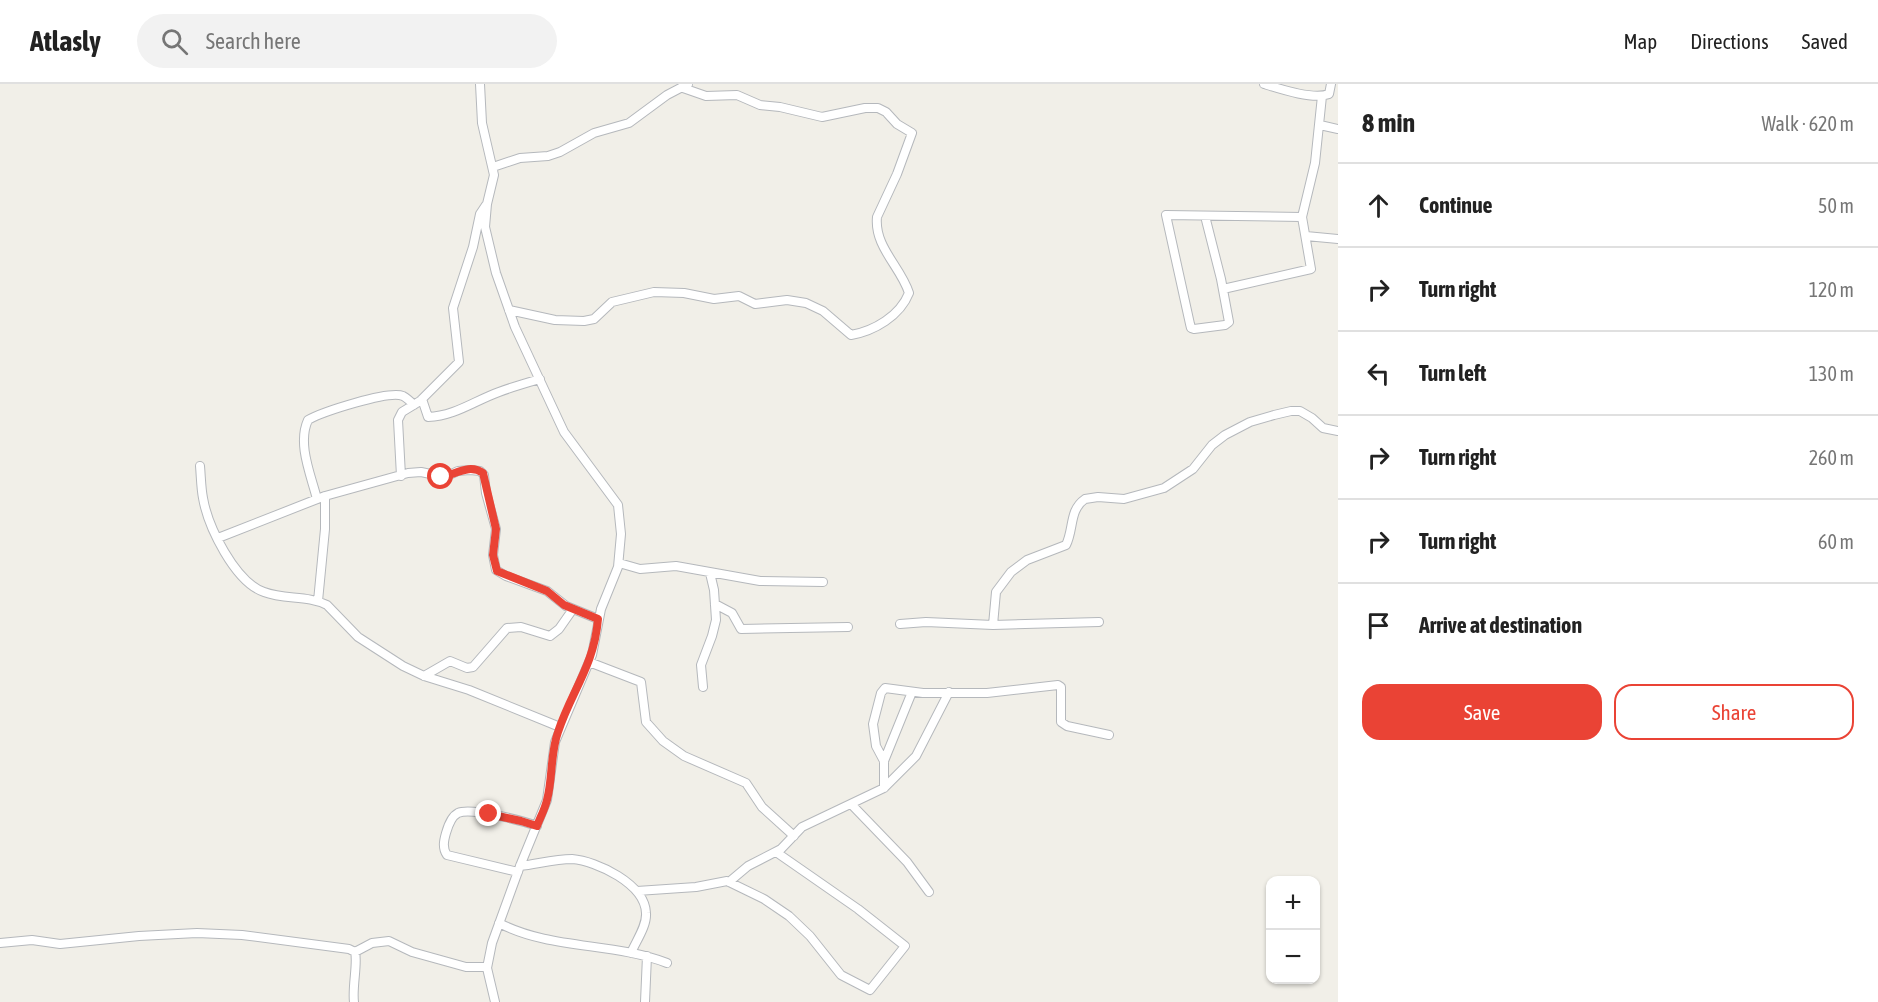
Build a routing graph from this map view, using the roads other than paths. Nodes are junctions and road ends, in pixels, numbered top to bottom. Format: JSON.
{"nodes":[{"id":1,"x":480,"y":84,"type":"edge"},
{"id":2,"x":1264,"y":84,"type":"edge"},
{"id":3,"x":1331,"y":84,"type":"edge"},
{"id":4,"x":686,"y":86,"type":"edge"},
{"id":5,"x":1322,"y":96,"type":"junction"},
{"id":6,"x":1320,"y":125,"type":"junction"},
{"id":7,"x":1338,"y":129,"type":"edge"},
{"id":8,"x":493,"y":168,"type":"junction"},
{"id":9,"x":487,"y":204,"type":"junction"},
{"id":10,"x":1205,"y":216,"type":"junction"},
{"id":11,"x":1302,"y":217,"type":"junction"},
{"id":12,"x":1306,"y":236,"type":"junction"},
{"id":13,"x":1338,"y":239,"type":"edge"},
{"id":14,"x":1223,"y":289,"type":"junction"},
{"id":15,"x":508,"y":310,"type":"junction"},
{"id":16,"x":540,"y":379,"type":"junction"},
{"id":17,"x":422,"y":399,"type":"junction"},
{"id":18,"x":414,"y":405,"type":"junction"},
{"id":19,"x":1338,"y":431,"type":"edge"},
{"id":20,"x":200,"y":466,"type":"dead end"},
{"id":21,"x":401,"y":476,"type":"junction"},
{"id":22,"x":321,"y":497,"type":"junction"},
{"id":23,"x":218,"y":538,"type":"junction"},
{"id":24,"x":619,"y":563,"type":"junction"},
{"id":25,"x":710,"y":573,"type":"junction"},
{"id":26,"x":823,"y":582,"type":"dead end"},
{"id":27,"x":318,"y":601,"type":"junction"},
{"id":28,"x":715,"y":604,"type":"junction"},
{"id":29,"x":573,"y":609,"type":"junction"},
{"id":30,"x":598,"y":619,"type":"junction"},
{"id":31,"x":1099,"y":622,"type":"dead end"},
{"id":32,"x":900,"y":624,"type":"dead end"},
{"id":33,"x":993,"y":625,"type":"junction"},
{"id":34,"x":848,"y":627,"type":"dead end"},
{"id":35,"x":589,"y":662,"type":"junction"},
{"id":36,"x":424,"y":676,"type":"junction"},
{"id":37,"x":703,"y":687,"type":"dead end"},
{"id":38,"x":912,"y":692,"type":"junction"},
{"id":39,"x":949,"y":692,"type":"junction"},
{"id":40,"x":560,"y":726,"type":"junction"},
{"id":41,"x":1110,"y":735,"type":"dead end"},
{"id":42,"x":884,"y":761,"type":"junction"},
{"id":43,"x":884,"y":788,"type":"junction"},
{"id":44,"x":852,"y":805,"type":"junction"},
{"id":45,"x":537,"y":826,"type":"junction"},
{"id":46,"x":794,"y":836,"type":"junction"},
{"id":47,"x":776,"y":852,"type":"junction"},
{"id":48,"x":519,"y":869,"type":"junction"},
{"id":49,"x":729,"y":882,"type":"junction"},
{"id":50,"x":637,"y":891,"type":"junction"},
{"id":51,"x":929,"y":892,"type":"dead end"},
{"id":52,"x":499,"y":922,"type":"junction"},
{"id":53,"x":0,"y":943,"type":"edge"},
{"id":54,"x":355,"y":952,"type":"junction"},
{"id":55,"x":631,"y":953,"type":"junction"},
{"id":56,"x":647,"y":956,"type":"junction"},
{"id":57,"x":668,"y":963,"type":"dead end"},
{"id":58,"x":487,"y":967,"type":"junction"},
{"id":59,"x":354,"y":1002,"type":"edge"},
{"id":60,"x":495,"y":1002,"type":"edge"},
{"id":61,"x":645,"y":1002,"type":"edge"}],
"edges":[{"from":1,"to":8,"type":"street"},
{"from":2,"to":5,"type":"street"},
{"from":3,"to":5,"type":"street"},
{"from":4,"to":8,"type":"street"},
{"from":4,"to":15,"type":"street"},
{"from":5,"to":6,"type":"street"},
{"from":6,"to":7,"type":"street"},
{"from":6,"to":11,"type":"street"},
{"from":8,"to":9,"type":"street"},
{"from":9,"to":15,"type":"street"},
{"from":9,"to":17,"type":"street"},
{"from":10,"to":11,"type":"street"},
{"from":10,"to":14,"type":"street"},
{"from":10,"to":14,"type":"street"},
{"from":11,"to":12,"type":"street"},
{"from":12,"to":13,"type":"street"},
{"from":12,"to":14,"type":"street"},
{"from":15,"to":16,"type":"street"},
{"from":16,"to":17,"type":"street"},
{"from":16,"to":24,"type":"street"},
{"from":17,"to":18,"type":"street"},
{"from":18,"to":21,"type":"street"},
{"from":18,"to":22,"type":"street"},
{"from":19,"to":33,"type":"street"},
{"from":20,"to":23,"type":"street"},
{"from":21,"to":22,"type":"street"},
{"from":21,"to":29,"type":"street"},
{"from":22,"to":23,"type":"street"},
{"from":22,"to":27,"type":"street"},
{"from":23,"to":27,"type":"street"},
{"from":24,"to":25,"type":"street"},
{"from":24,"to":30,"type":"street"},
{"from":25,"to":26,"type":"street"},
{"from":25,"to":28,"type":"street"},
{"from":27,"to":36,"type":"street"},
{"from":28,"to":34,"type":"street"},
{"from":28,"to":37,"type":"street"},
{"from":29,"to":30,"type":"street"},
{"from":29,"to":36,"type":"street"},
{"from":30,"to":35,"type":"street"},
{"from":31,"to":33,"type":"street"},
{"from":32,"to":33,"type":"street"},
{"from":35,"to":40,"type":"street"},
{"from":35,"to":46,"type":"street"},
{"from":36,"to":40,"type":"street"},
{"from":38,"to":39,"type":"street"},
{"from":38,"to":42,"type":"street"},
{"from":38,"to":42,"type":"street"},
{"from":39,"to":41,"type":"street"},
{"from":39,"to":43,"type":"street"},
{"from":40,"to":45,"type":"street"},
{"from":42,"to":43,"type":"street"},
{"from":43,"to":44,"type":"street"},
{"from":44,"to":46,"type":"street"},
{"from":44,"to":51,"type":"street"},
{"from":45,"to":48,"type":"street"},
{"from":45,"to":48,"type":"street"},
{"from":46,"to":47,"type":"street"},
{"from":47,"to":49,"type":"street"},
{"from":47,"to":49,"type":"street"},
{"from":48,"to":50,"type":"street"},
{"from":48,"to":52,"type":"street"},
{"from":49,"to":50,"type":"street"},
{"from":50,"to":55,"type":"street"},
{"from":52,"to":55,"type":"street"},
{"from":52,"to":58,"type":"street"},
{"from":53,"to":54,"type":"street"},
{"from":54,"to":58,"type":"street"},
{"from":54,"to":59,"type":"street"},
{"from":55,"to":56,"type":"street"},
{"from":56,"to":57,"type":"street"},
{"from":56,"to":61,"type":"street"},
{"from":58,"to":60,"type":"street"}]}
